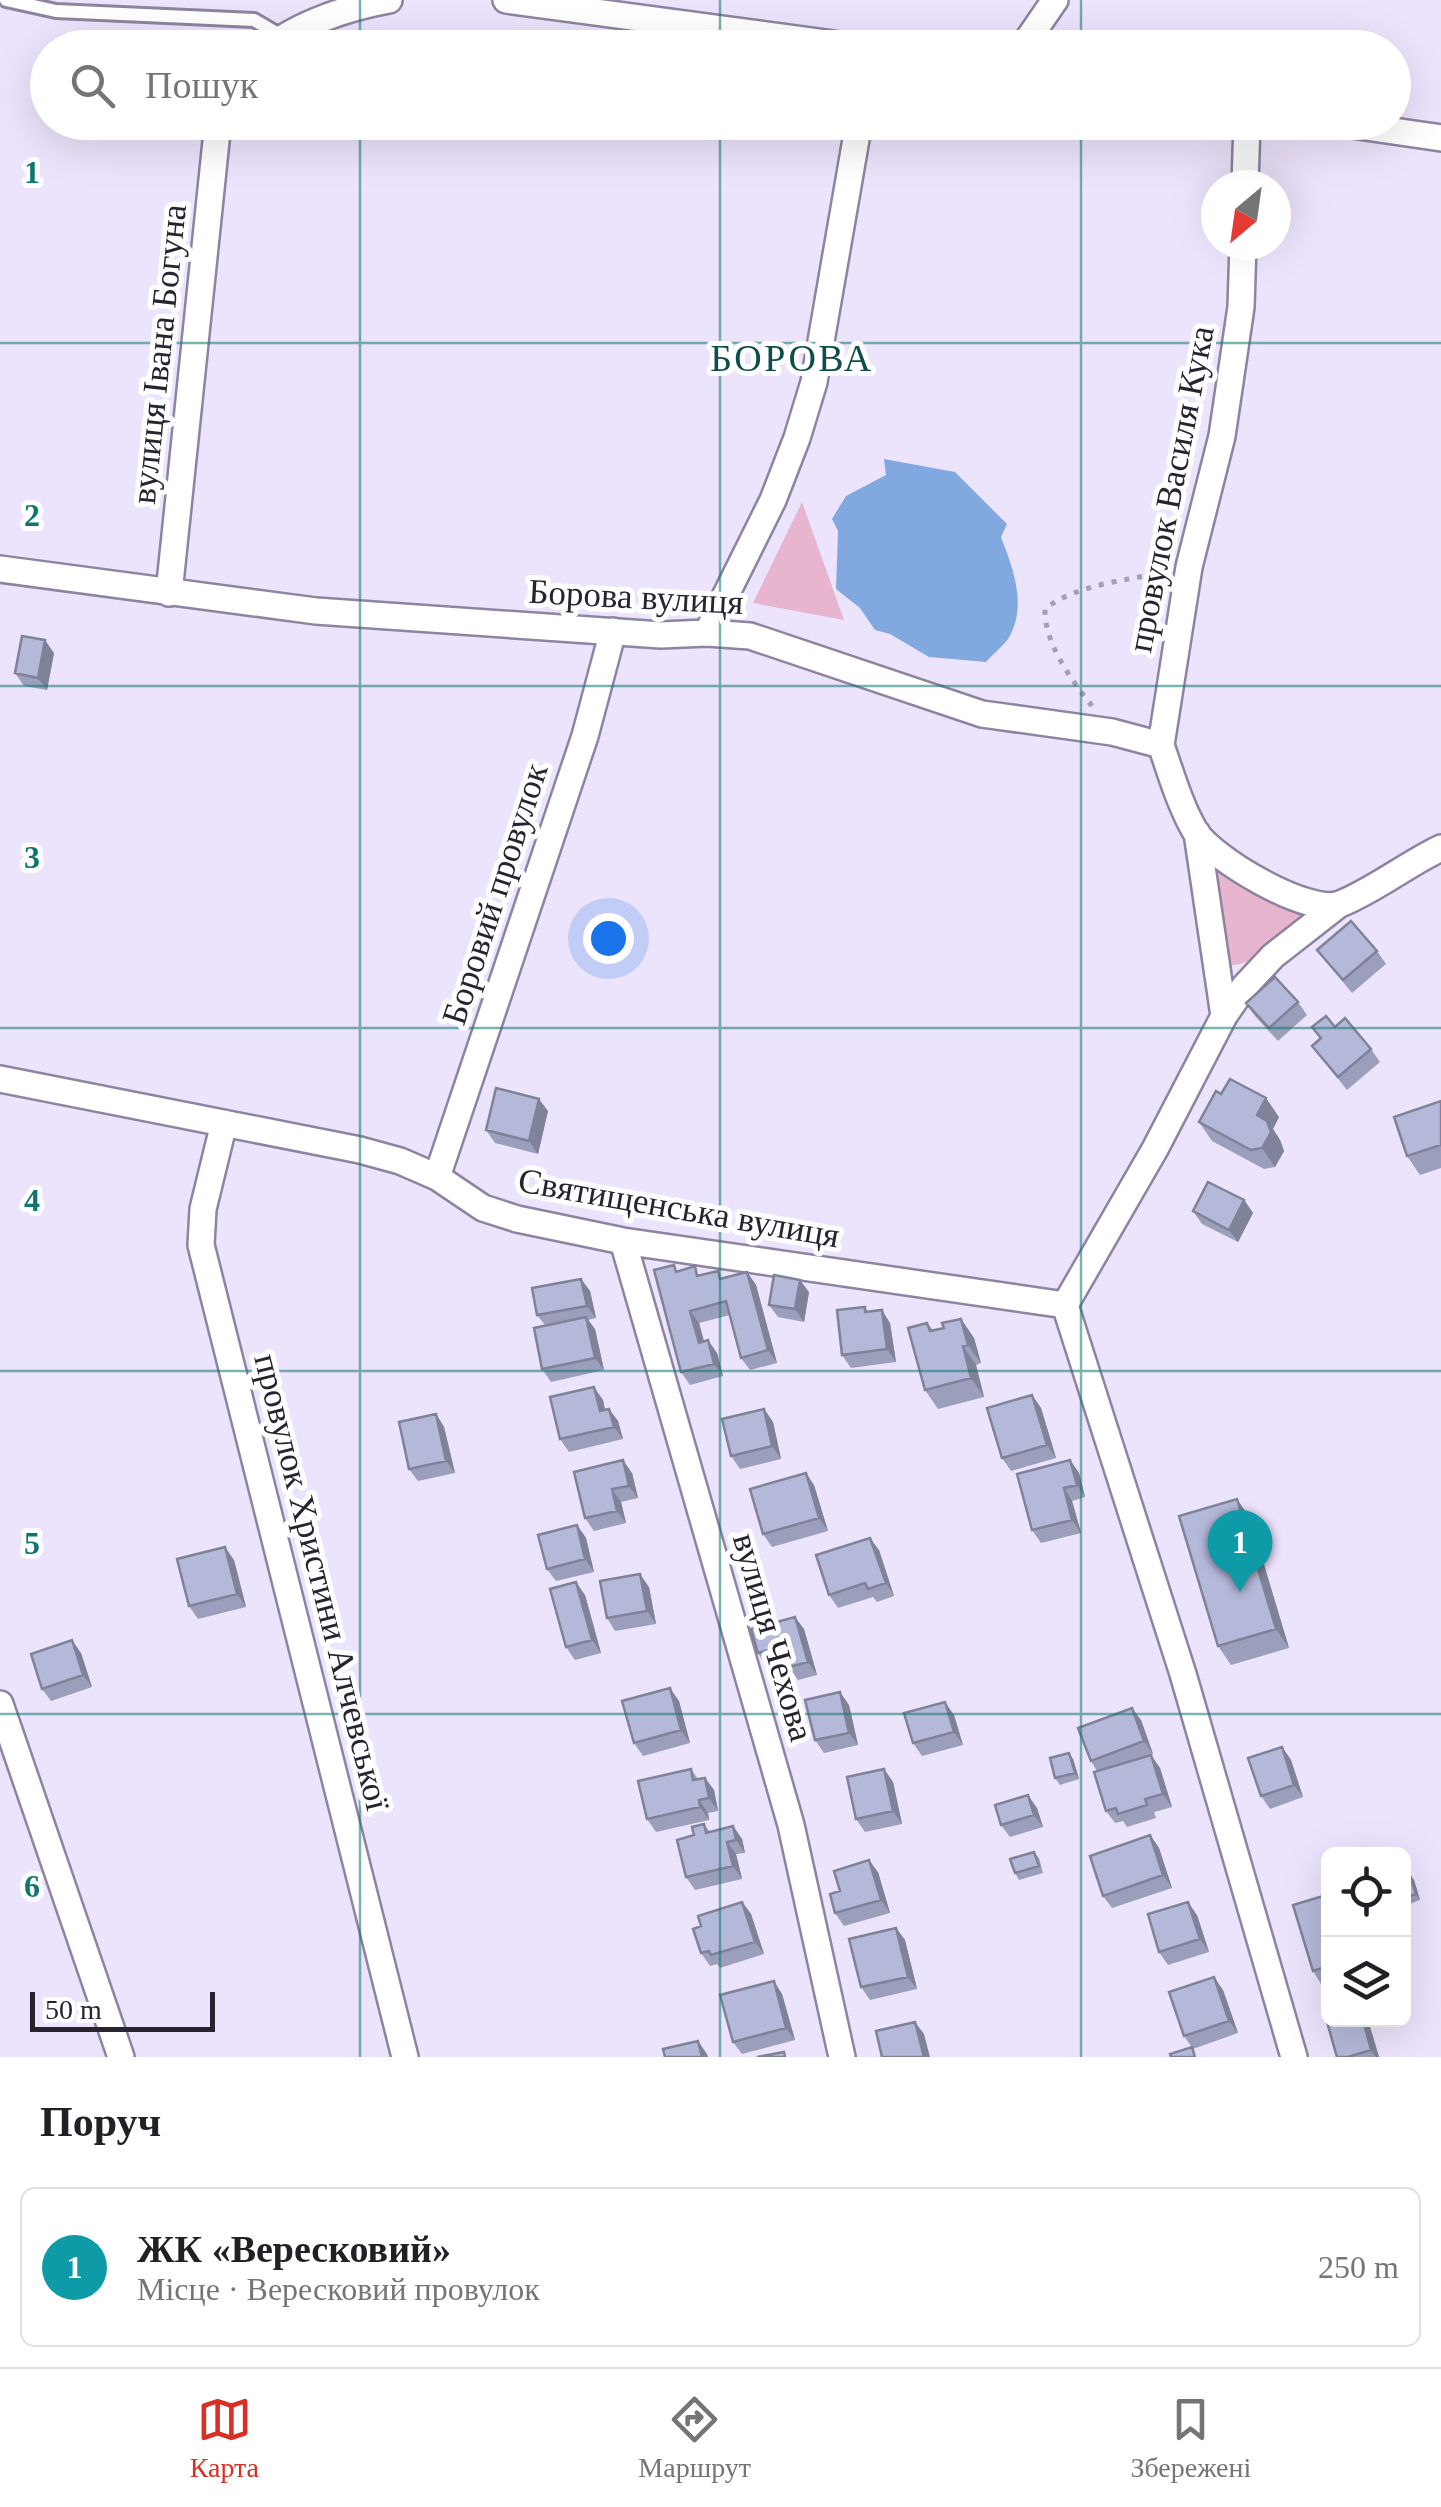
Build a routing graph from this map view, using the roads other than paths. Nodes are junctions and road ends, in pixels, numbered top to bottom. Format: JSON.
{"nodes":[{"id":1,"x":6,"y":0,"type":"edge"},
{"id":2,"x":389,"y":0,"type":"edge"},
{"id":3,"x":506,"y":0,"type":"edge"},
{"id":4,"x":1055,"y":0,"type":"edge"},
{"id":5,"x":57,"y":6,"type":"edge"},
{"id":6,"x":264,"y":30,"type":"edge"},
{"id":7,"x":302,"y":30,"type":"edge"},
{"id":8,"x":729,"y":30,"type":"edge"},
{"id":9,"x":1034,"y":30,"type":"edge"},
{"id":10,"x":1411,"y":134,"type":"edge"},
{"id":11,"x":1441,"y":138,"type":"edge"},
{"id":12,"x":216,"y":140,"type":"edge"},
{"id":13,"x":856,"y":140,"type":"edge"},
{"id":14,"x":1247,"y":140,"type":"edge"},
{"id":15,"x":1246,"y":170,"type":"edge"},
{"id":16,"x":1243,"y":260,"type":"edge"},
{"id":17,"x":0,"y":569,"type":"edge"},
{"id":18,"x":169,"y":593,"type":"junction"},
{"id":19,"x":613,"y":631,"type":"junction"},
{"id":20,"x":707,"y":633,"type":"junction"},
{"id":21,"x":1161,"y":745,"type":"junction"},
{"id":22,"x":1196,"y":834,"type":"junction"},
{"id":23,"x":1441,"y":848,"type":"edge"},
{"id":24,"x":1337,"y":906,"type":"junction"},
{"id":25,"x":1224,"y":1016,"type":"junction"},
{"id":26,"x":0,"y":1079,"type":"edge"},
{"id":27,"x":224,"y":1124,"type":"junction"},
{"id":28,"x":437,"y":1177,"type":"junction"},
{"id":29,"x":623,"y":1240,"type":"junction"},
{"id":30,"x":1065,"y":1306,"type":"junction"},
{"id":31,"x":0,"y":1704,"type":"edge"},
{"id":32,"x":121,"y":2057,"type":"edge"},
{"id":33,"x":406,"y":2057,"type":"edge"},
{"id":34,"x":842,"y":2057,"type":"edge"},
{"id":35,"x":1294,"y":2057,"type":"edge"}],
"edges":[{"from":1,"to":5,"type":"lane"},
{"from":2,"to":7,"type":"street"},
{"from":3,"to":8,"type":"street"},
{"from":4,"to":9,"type":"street"},
{"from":5,"to":6,"type":"lane"},
{"from":10,"to":11,"type":"street"},
{"from":12,"to":18,"type":"street","name":"вулиця Івана Богуна"},
{"from":13,"to":20,"type":"street"},
{"from":14,"to":15,"type":"street"},
{"from":16,"to":21,"type":"street","name":"провулок Василя Кука"},
{"from":17,"to":18,"type":"street","name":"Борова вулиця"},
{"from":18,"to":19,"type":"street","name":"Борова вулиця"},
{"from":19,"to":20,"type":"street","name":"Борова вулиця"},
{"from":19,"to":28,"type":"street","name":"Боровий провулок"},
{"from":20,"to":21,"type":"street","name":"Борова вулиця"},
{"from":21,"to":22,"type":"street"},
{"from":22,"to":24,"type":"street"},
{"from":22,"to":25,"type":"street"},
{"from":23,"to":24,"type":"street"},
{"from":24,"to":25,"type":"street"},
{"from":25,"to":30,"type":"street"},
{"from":26,"to":27,"type":"street","name":"Святищенська вулиця"},
{"from":27,"to":28,"type":"street","name":"Святищенська вулиця"},
{"from":27,"to":33,"type":"street","name":"провулок Христини Алчевської"},
{"from":28,"to":29,"type":"street","name":"Святищенська вулиця"},
{"from":29,"to":30,"type":"street","name":"Святищенська вулиця"},
{"from":29,"to":34,"type":"street","name":"вулиця Чехова"},
{"from":30,"to":35,"type":"street"},
{"from":31,"to":32,"type":"street"}]}
